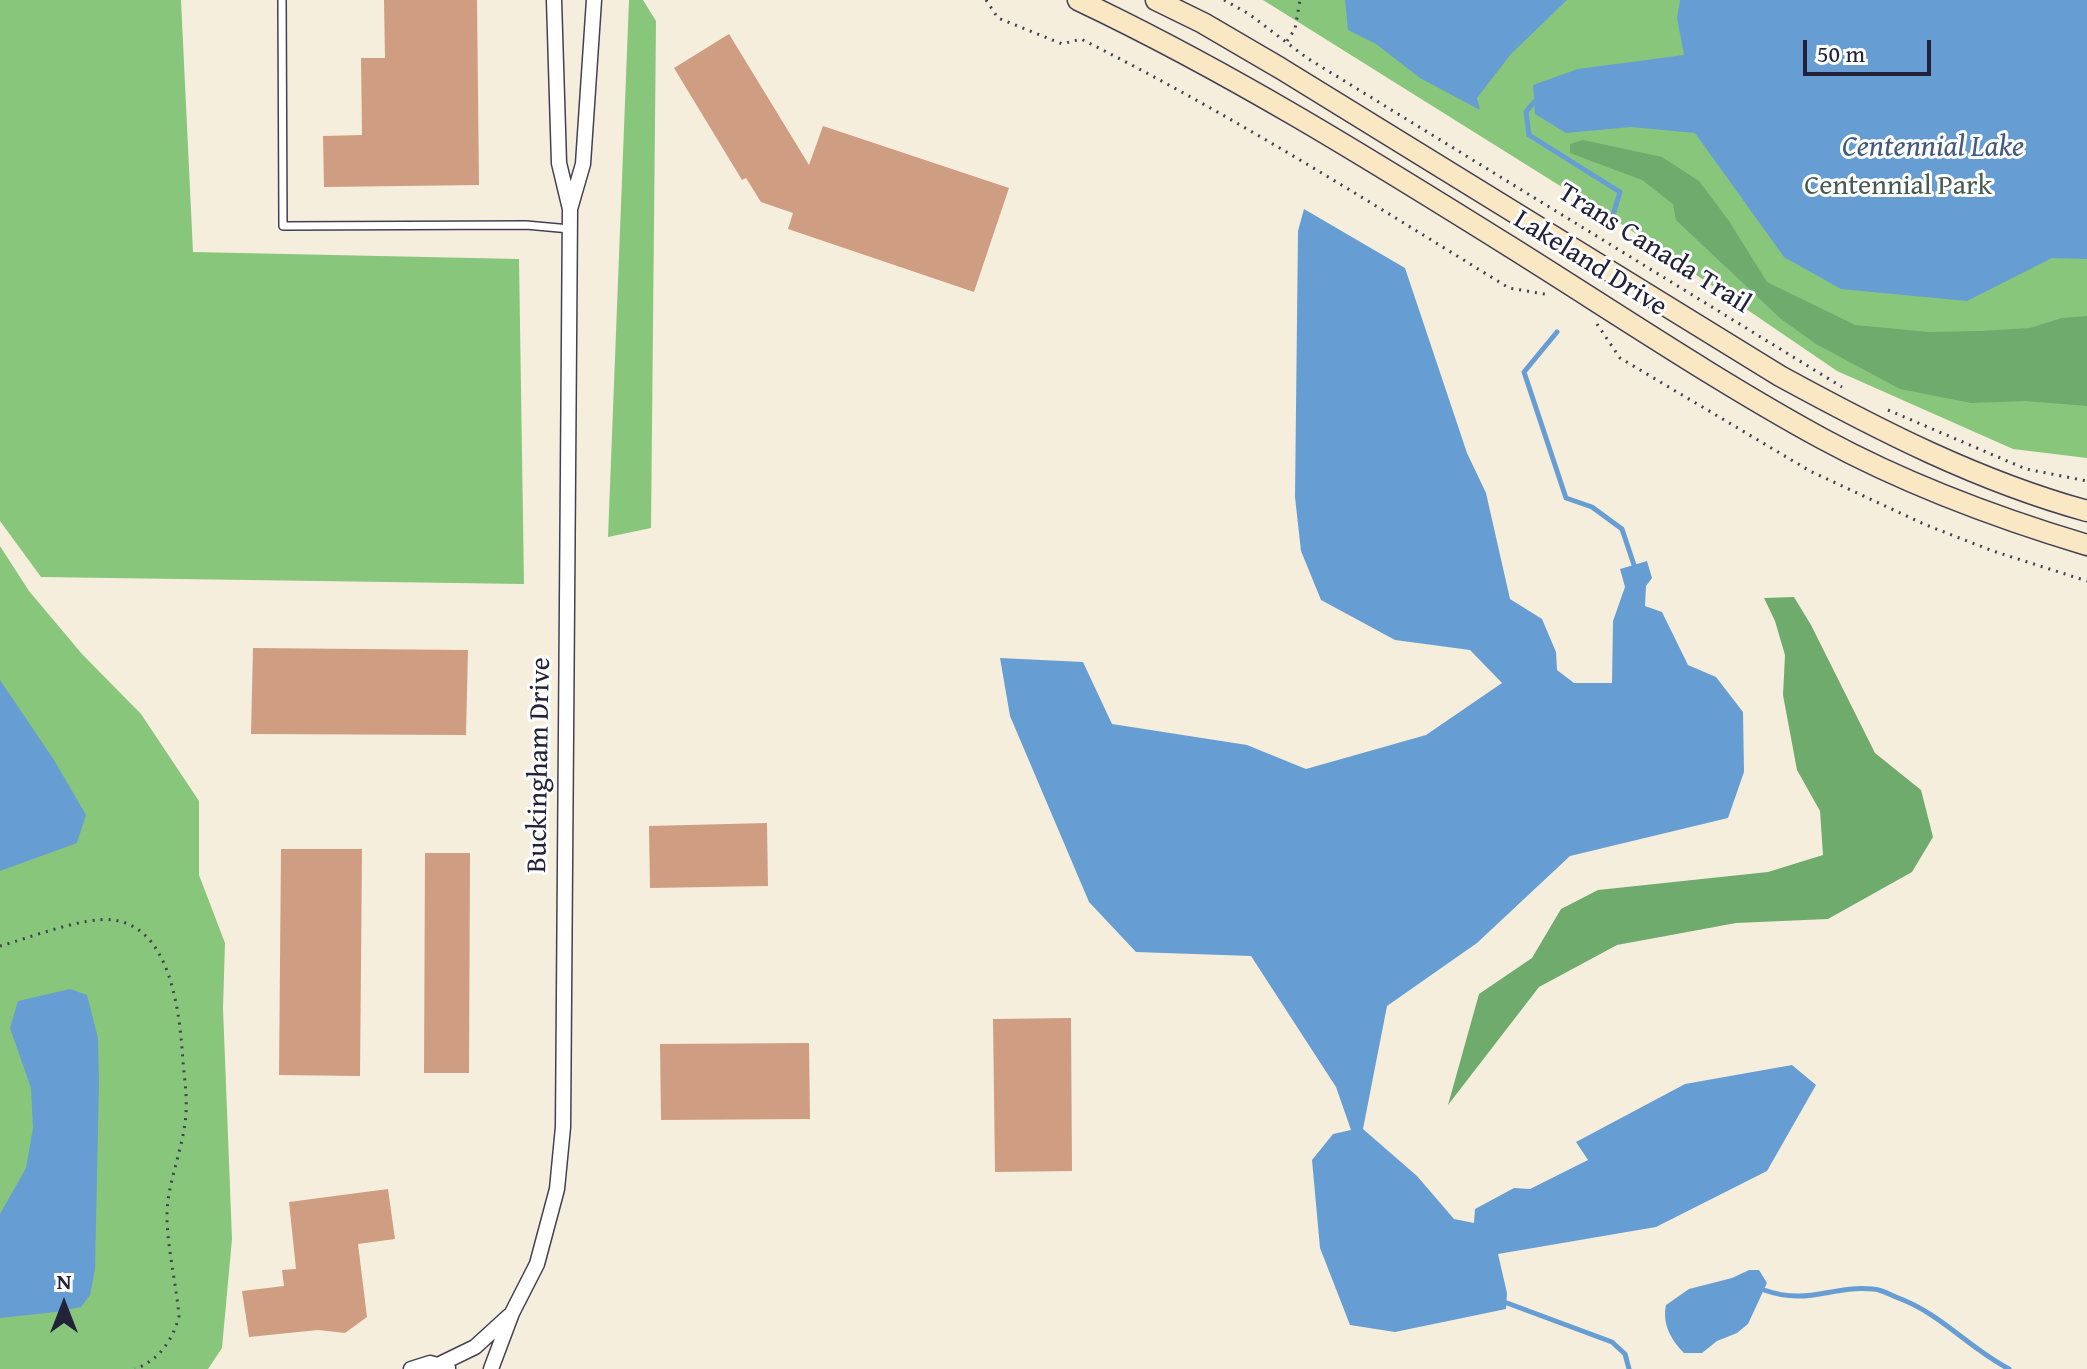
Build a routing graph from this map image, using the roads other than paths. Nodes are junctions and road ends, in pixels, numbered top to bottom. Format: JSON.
{"nodes":[{"id":1,"x":282,"y":0,"type":"edge"},
{"id":2,"x":554,"y":0,"type":"edge"},
{"id":3,"x":594,"y":0,"type":"edge"},
{"id":4,"x":1078,"y":0,"type":"edge"},
{"id":5,"x":1156,"y":0,"type":"edge"},
{"id":6,"x":570,"y":209,"type":"junction"},
{"id":7,"x":570,"y":229,"type":"junction"},
{"id":8,"x":2087,"y":511,"type":"edge"},
{"id":9,"x":2087,"y":545,"type":"edge"},
{"id":10,"x":512,"y":1313,"type":"junction"},
{"id":11,"x":445,"y":1366,"type":"edge"},
{"id":12,"x":411,"y":1369,"type":"edge"},
{"id":13,"x":491,"y":1369,"type":"edge"}],
"edges":[{"from":1,"to":7,"type":"lane"},
{"from":2,"to":6,"type":"street","name":"Buckingham Drive"},
{"from":3,"to":6,"type":"street","name":"Buckingham Drive"},
{"from":4,"to":9,"type":"main road","name":"Lakeland Drive"},
{"from":5,"to":8,"type":"main road","name":"Lakeland Drive"},
{"from":6,"to":7,"type":"street","name":"Buckingham Drive"},
{"from":7,"to":10,"type":"street","name":"Buckingham Drive"},
{"from":10,"to":11,"type":"street","name":"Buckingham Drive"},
{"from":10,"to":13,"type":"street","name":"Buckingham Drive"},
{"from":11,"to":12,"type":"street","name":"Buckingham Drive"}]}
